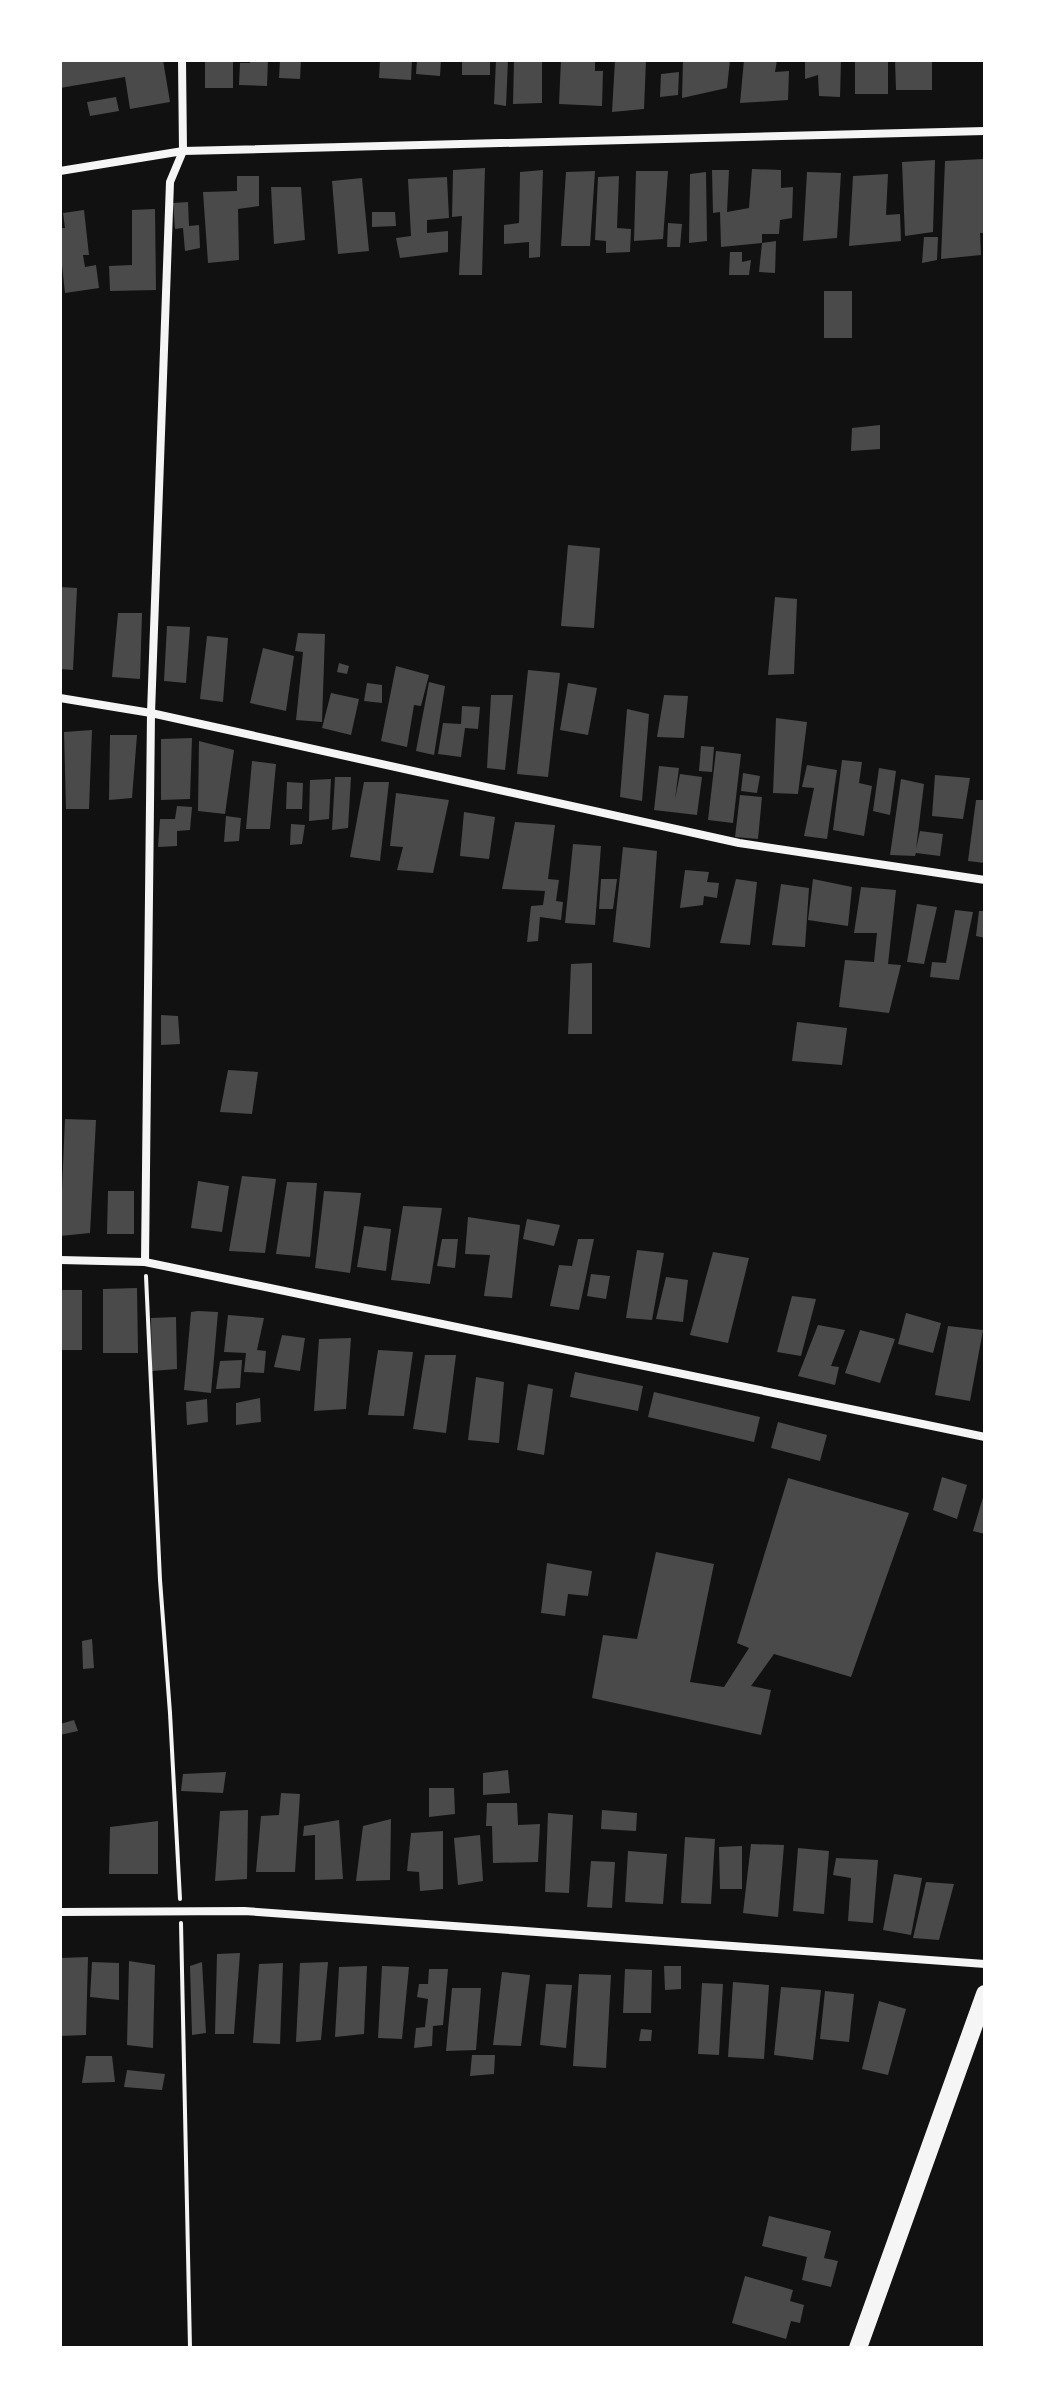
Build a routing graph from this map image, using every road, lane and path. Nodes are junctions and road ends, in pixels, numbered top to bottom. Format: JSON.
{"nodes":[{"id":1,"x":182,"y":60,"type":"edge"},
{"id":2,"x":985,"y":131,"type":"edge"},
{"id":3,"x":183,"y":151,"type":"junction"},
{"id":4,"x":60,"y":171,"type":"edge"},
{"id":5,"x":60,"y":698,"type":"edge"},
{"id":6,"x":151,"y":713,"type":"junction"},
{"id":7,"x":985,"y":880,"type":"edge"},
{"id":8,"x":60,"y":1260,"type":"edge"},
{"id":9,"x":145,"y":1262,"type":"junction"},
{"id":10,"x":985,"y":1437,"type":"edge"},
{"id":11,"x":181,"y":1911,"type":"junction"},
{"id":12,"x":60,"y":1912,"type":"edge"},
{"id":13,"x":985,"y":1964,"type":"edge"},
{"id":14,"x":985,"y":1994,"type":"edge"},
{"id":15,"x":190,"y":2348,"type":"edge"},
{"id":16,"x":858,"y":2348,"type":"edge"}],
"edges":[{"from":1,"to":3,"type":"street"},
{"from":2,"to":3,"type":"street"},
{"from":3,"to":4,"type":"street"},
{"from":3,"to":6,"type":"street"},
{"from":5,"to":6,"type":"street"},
{"from":6,"to":7,"type":"street"},
{"from":6,"to":9,"type":"street"},
{"from":8,"to":9,"type":"street"},
{"from":9,"to":10,"type":"street"},
{"from":9,"to":11,"type":"path"},
{"from":11,"to":12,"type":"street"},
{"from":11,"to":13,"type":"street"},
{"from":11,"to":15,"type":"path"},
{"from":14,"to":16,"type":"main road"}]}
